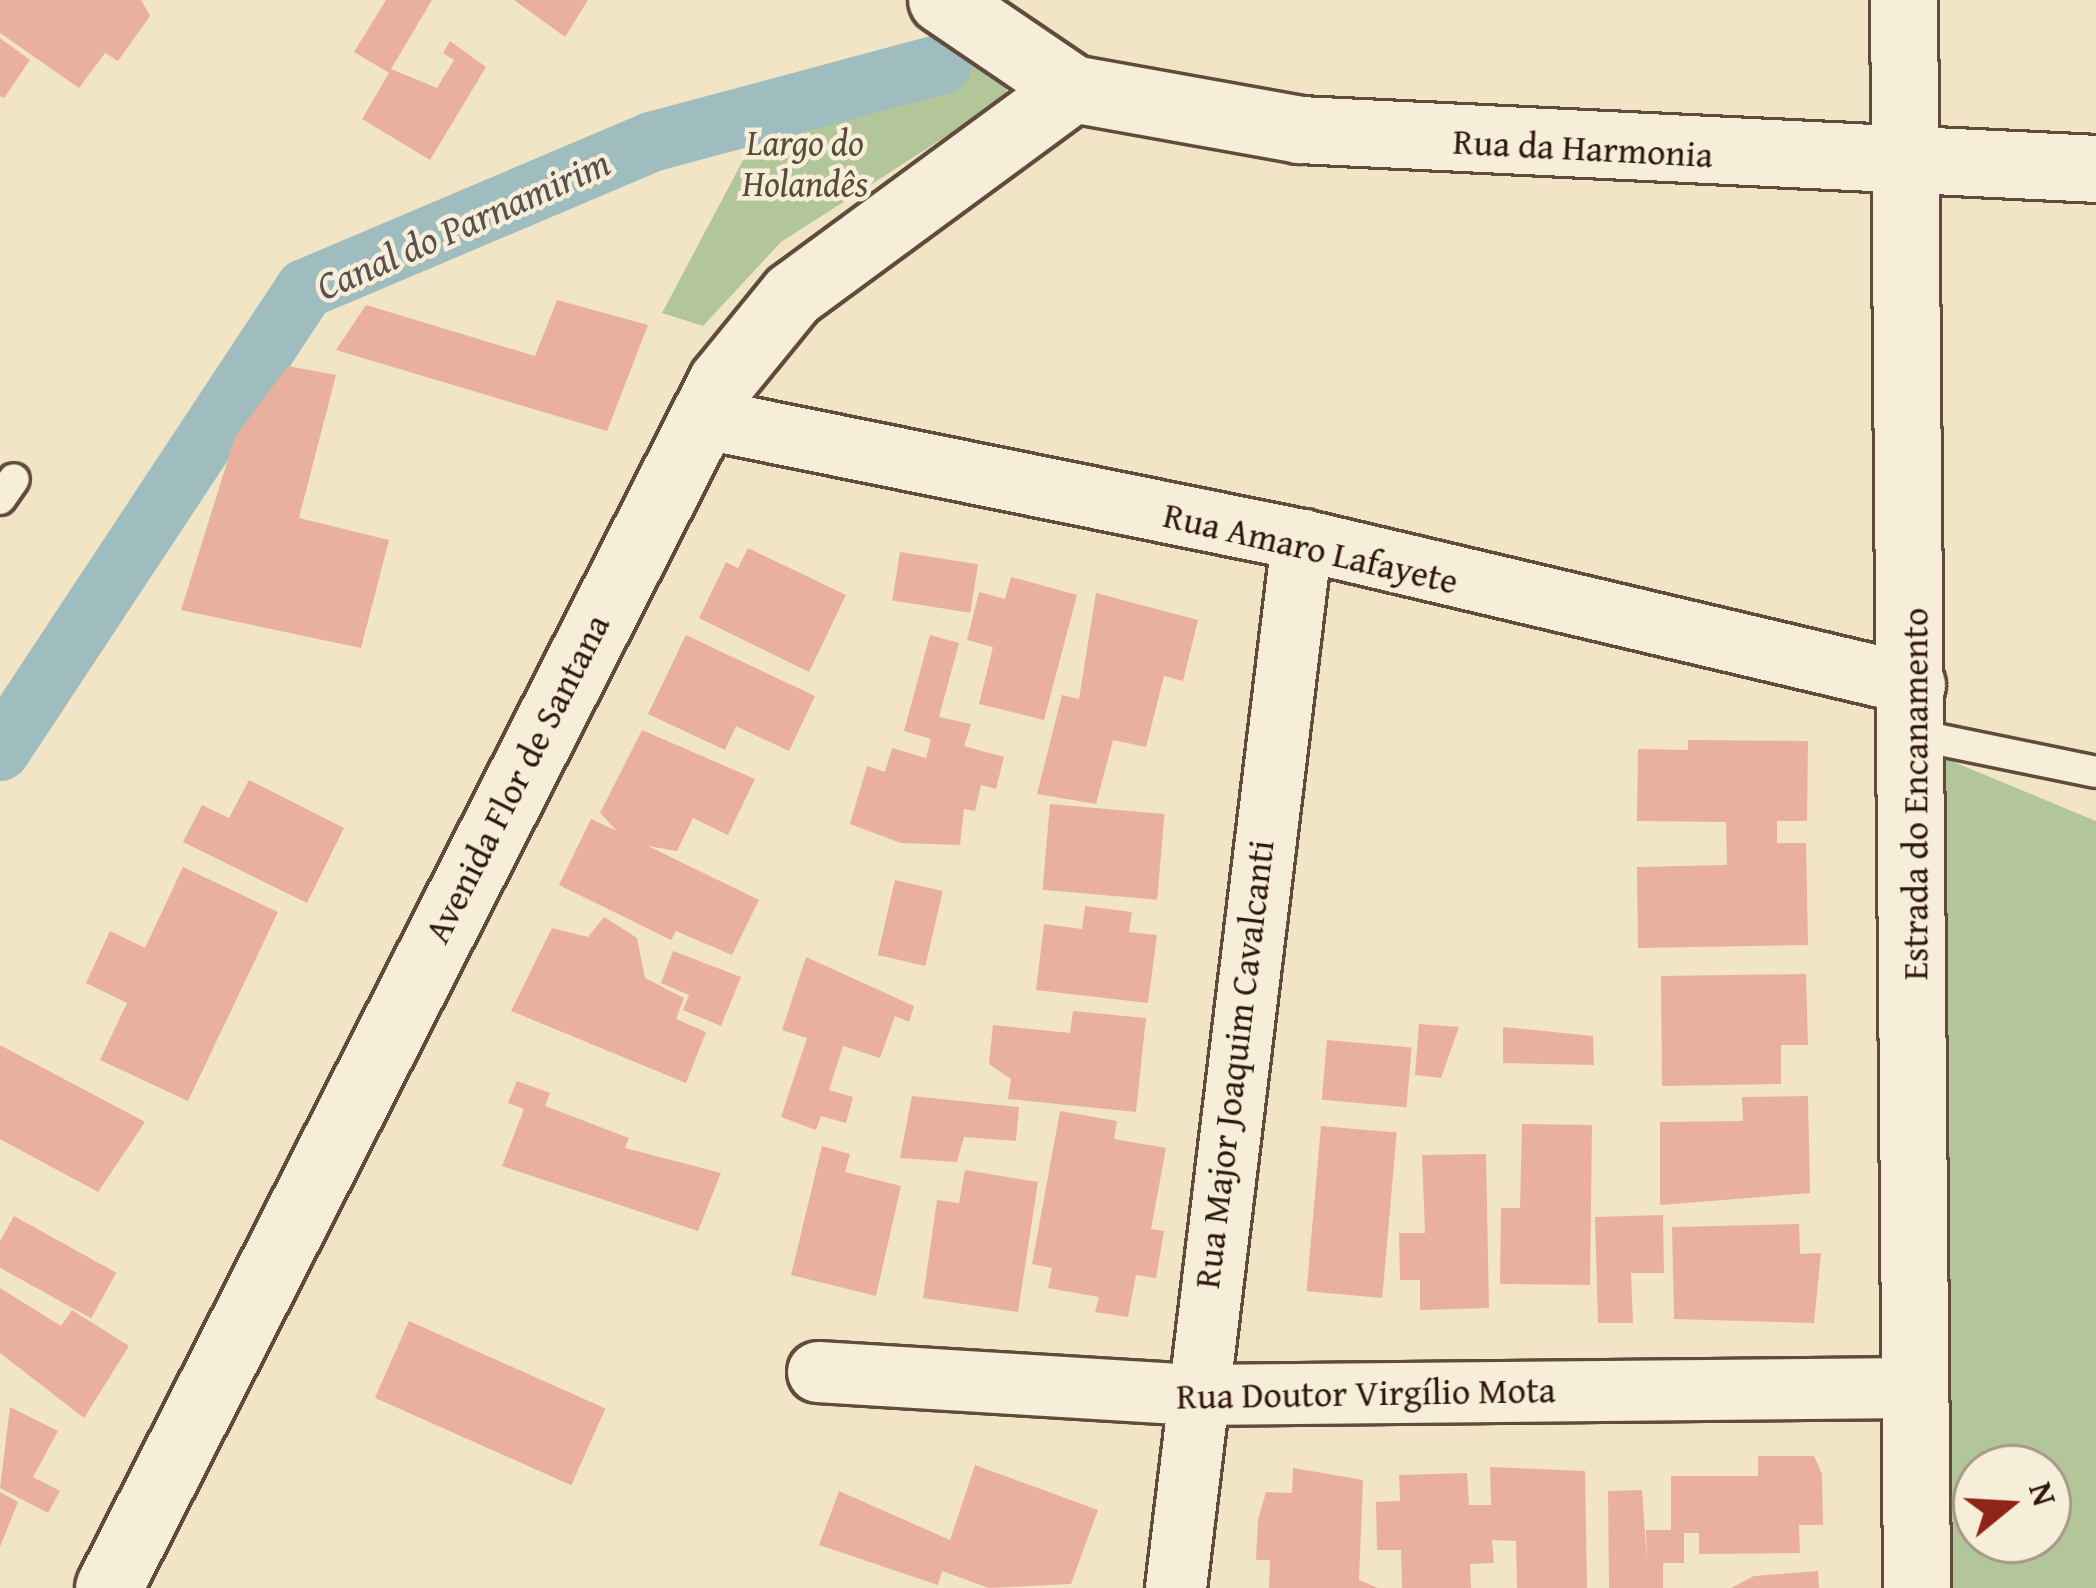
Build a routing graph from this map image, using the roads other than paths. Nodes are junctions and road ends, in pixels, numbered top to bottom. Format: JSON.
{"nodes":[{"id":1,"x":942,"y":0,"type":"edge"},
{"id":2,"x":1904,"y":0,"type":"edge"},
{"id":3,"x":1073,"y":88,"type":"junction"},
{"id":4,"x":1909,"y":166,"type":"junction"},
{"id":5,"x":2096,"y":169,"type":"edge"},
{"id":6,"x":706,"y":419,"type":"junction"},
{"id":7,"x":1302,"y":540,"type":"junction"},
{"id":8,"x":1915,"y":710,"type":"junction"},
{"id":9,"x":2096,"y":772,"type":"edge"},
{"id":10,"x":818,"y":1372,"type":"dead end"},
{"id":11,"x":1914,"y":1388,"type":"junction"},
{"id":12,"x":1194,"y":1395,"type":"junction"},
{"id":13,"x":109,"y":1588,"type":"edge"},
{"id":14,"x":1176,"y":1588,"type":"edge"},
{"id":15,"x":1917,"y":1588,"type":"edge"}],
"edges":[{"from":1,"to":3,"type":"main road"},
{"from":2,"to":4,"type":"main road","name":"Estrada do Encanamento"},
{"from":3,"to":4,"type":"main road","name":"Rua da Harmonia"},
{"from":3,"to":6,"type":"main road","name":"Avenida Flor de Santana"},
{"from":4,"to":5,"type":"main road","name":"Rua da Harmonia"},
{"from":4,"to":8,"type":"main road","name":"Estrada do Encanamento"},
{"from":6,"to":7,"type":"street","name":"Rua Amaro Lafayete"},
{"from":6,"to":13,"type":"main road","name":"Avenida Flor de Santana"},
{"from":7,"to":8,"type":"street","name":"Rua Amaro Lafayete"},
{"from":7,"to":12,"type":"street","name":"Rua Major Joaquim Cavalcanti"},
{"from":8,"to":9,"type":"lane"},
{"from":8,"to":11,"type":"main road","name":"Estrada do Encanamento"},
{"from":10,"to":12,"type":"street","name":"Rua Doutor Virgílio Mota"},
{"from":11,"to":12,"type":"street","name":"Rua Doutor Virgílio Mota"},
{"from":11,"to":15,"type":"main road","name":"Estrada do Encanamento"},
{"from":12,"to":14,"type":"street","name":"Rua Major Joaquim Cavalcanti"}]}
